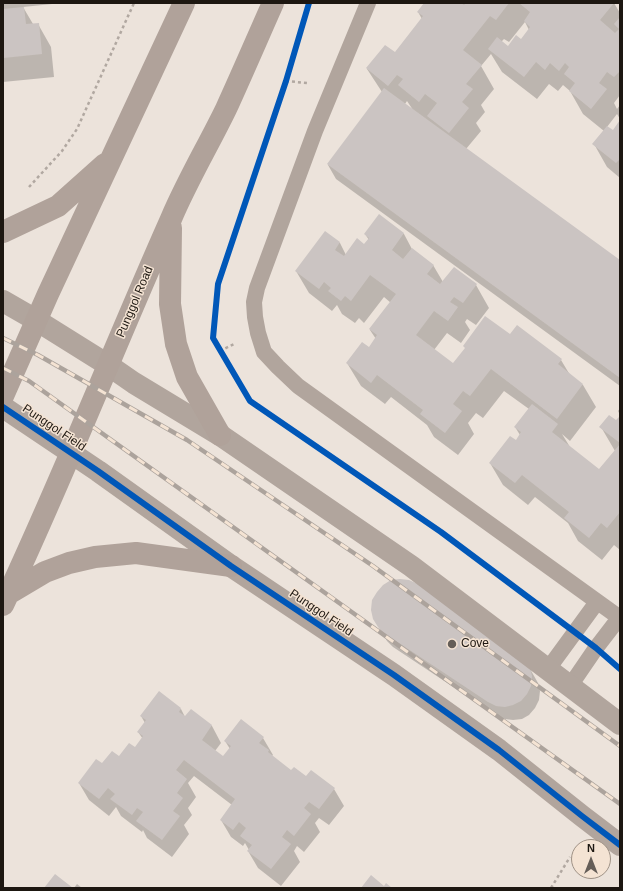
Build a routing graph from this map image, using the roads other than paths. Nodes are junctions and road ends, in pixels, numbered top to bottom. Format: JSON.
{"nodes":[{"id":1,"x":184,"y":3,"type":"edge"},
{"id":2,"x":272,"y":3,"type":"edge"},
{"id":3,"x":368,"y":3,"type":"edge"},
{"id":4,"x":112,"y":158,"type":"junction"},
{"id":5,"x":172,"y":216,"type":"junction"},
{"id":6,"x":3,"y":232,"type":"edge"},
{"id":7,"x":3,"y":301,"type":"edge"},
{"id":8,"x":36,"y":320,"type":"junction"},
{"id":9,"x":108,"y":365,"type":"junction"},
{"id":10,"x":3,"y":396,"type":"edge"},
{"id":11,"x":3,"y":407,"type":"edge"},
{"id":12,"x":220,"y":435,"type":"junction"},
{"id":13,"x":71,"y":454,"type":"junction"},
{"id":14,"x":232,"y":566,"type":"junction"},
{"id":15,"x":6,"y":599,"type":"edge"},
{"id":16,"x":597,"y":602,"type":"junction"},
{"id":17,"x":620,"y":618,"type":"edge"},
{"id":18,"x":548,"y":669,"type":"junction"},
{"id":19,"x":570,"y":686,"type":"junction"},
{"id":20,"x":620,"y":724,"type":"edge"},
{"id":21,"x":620,"y":845,"type":"edge"}],
"edges":[{"from":1,"to":4,"type":"main road"},
{"from":2,"to":5,"type":"main road","name":"Punggol Road"},
{"from":3,"to":16,"type":"lane"},
{"from":4,"to":6,"type":"main road"},
{"from":4,"to":8,"type":"main road"},
{"from":5,"to":9,"type":"main road","name":"Punggol Road"},
{"from":5,"to":12,"type":"main road"},
{"from":7,"to":8,"type":"street"},
{"from":8,"to":9,"type":"street"},
{"from":8,"to":10,"type":"main road"},
{"from":9,"to":12,"type":"street"},
{"from":9,"to":13,"type":"main road","name":"Punggol Road"},
{"from":11,"to":13,"type":"street","name":"Punggol Field"},
{"from":12,"to":18,"type":"street"},
{"from":13,"to":14,"type":"street","name":"Punggol Field"},
{"from":13,"to":15,"type":"main road","name":"Punggol Road"},
{"from":14,"to":15,"type":"main road"},
{"from":14,"to":21,"type":"street","name":"Punggol Field"},
{"from":16,"to":17,"type":"lane"},
{"from":16,"to":18,"type":"lane"},
{"from":17,"to":19,"type":"lane"},
{"from":18,"to":19,"type":"street"},
{"from":19,"to":20,"type":"street"}]}
